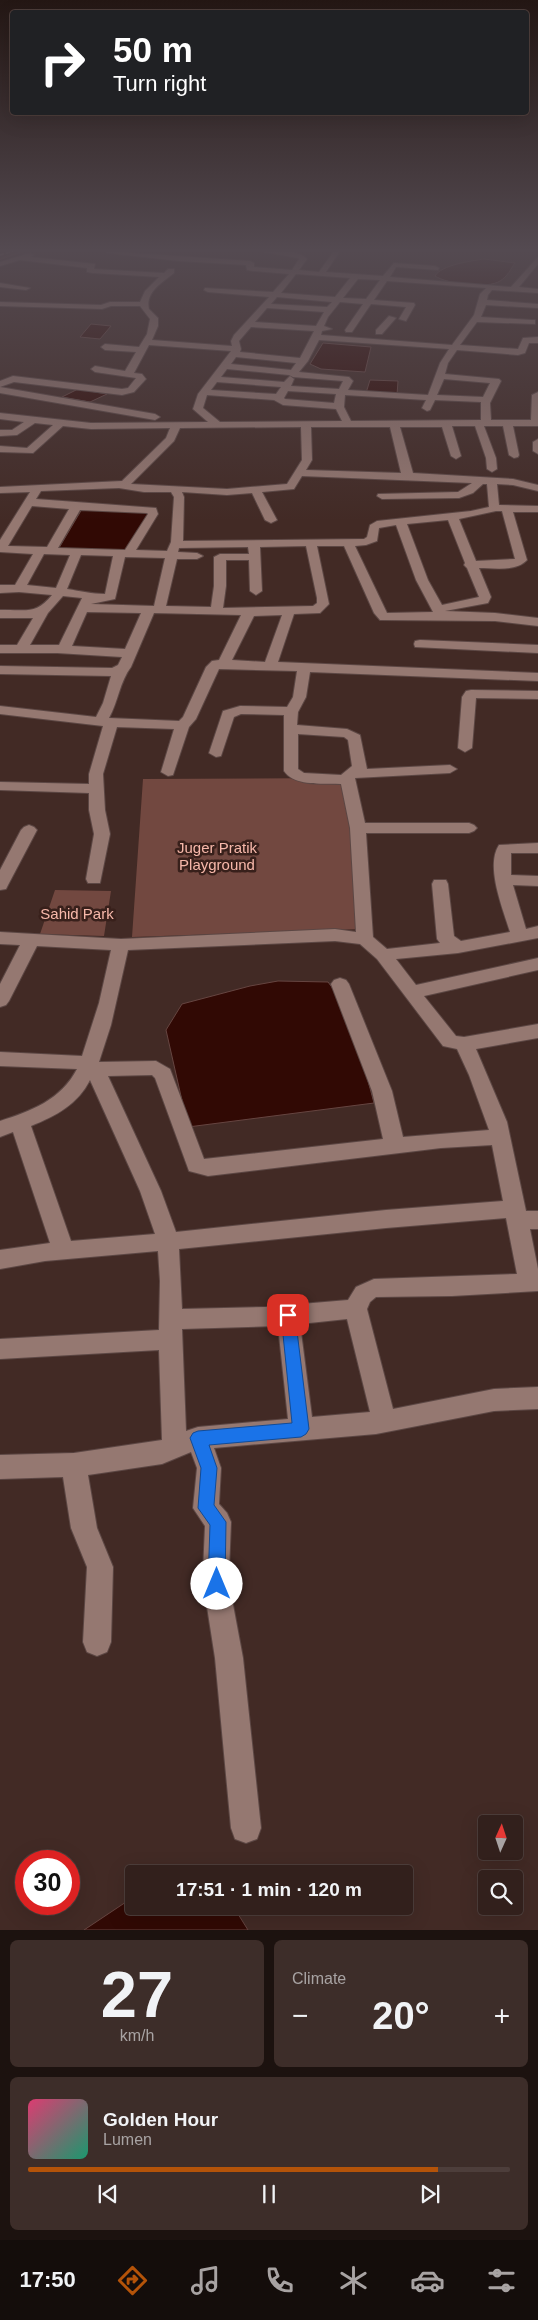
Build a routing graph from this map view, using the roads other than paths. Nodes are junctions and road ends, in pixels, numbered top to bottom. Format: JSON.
{"nodes":[{"id":1,"x":235,"y":341,"type":"edge"},
{"id":2,"x":312,"y":341,"type":"edge"},
{"id":3,"x":456,"y":341,"type":"joint"},
{"id":4,"x":461,"y":341,"type":"edge"},
{"id":5,"x":148,"y":342,"type":"joint"},
{"id":6,"x":530,"y":342,"type":"edge"},
{"id":7,"x":105,"y":347,"type":"dead end"},
{"id":8,"x":140,"y":350,"type":"junction"},
{"id":9,"x":508,"y":351,"type":"junction"},
{"id":10,"x":236,"y":352,"type":"junction"},
{"id":11,"x":304,"y":361,"type":"junction"},
{"id":12,"x":224,"y":366,"type":"junction"},
{"id":13,"x":499,"y":368,"type":"dead end"},
{"id":14,"x":95,"y":369,"type":"dead end"},
{"id":15,"x":294,"y":373,"type":"junction"},
{"id":16,"x":129,"y":374,"type":"junction"},
{"id":17,"x":441,"y":376,"type":"junction"},
{"id":18,"x":216,"y":379,"type":"junction"},
{"id":19,"x":0,"y":384,"type":"edge"},
{"id":20,"x":286,"y":386,"type":"junction"},
{"id":21,"x":0,"y":390,"type":"edge"},
{"id":22,"x":206,"y":392,"type":"junction"},
{"id":23,"x":342,"y":392,"type":"junction"},
{"id":24,"x":537,"y":395,"type":"edge"},
{"id":25,"x":431,"y":398,"type":"junction"},
{"id":26,"x":486,"y":400,"type":"junction"},
{"id":27,"x":276,"y":401,"type":"junction"},
{"id":28,"x":339,"y":406,"type":"junction"},
{"id":29,"x":0,"y":416,"type":"edge"},
{"id":30,"x":32,"y":421,"type":"junction"},
{"id":31,"x":161,"y":422,"type":"junction"},
{"id":32,"x":427,"y":422,"type":"junction"},
{"id":33,"x":446,"y":422,"type":"junction"},
{"id":34,"x":482,"y":422,"type":"junction"},
{"id":35,"x":507,"y":422,"type":"junction"},
{"id":36,"x":394,"y":423,"type":"junction"},
{"id":37,"x":537,"y":423,"type":"edge"},
{"id":38,"x":59,"y":424,"type":"junction"},
{"id":39,"x":176,"y":424,"type":"junction"},
{"id":40,"x":192,"y":424,"type":"junction"},
{"id":41,"x":216,"y":424,"type":"junction"},
{"id":42,"x":306,"y":424,"type":"junction"},
{"id":43,"x":348,"y":424,"type":"junction"},
{"id":44,"x":0,"y":433,"type":"edge"},
{"id":45,"x":0,"y":449,"type":"edge"},
{"id":46,"x":514,"y":455,"type":"dead end"},
{"id":47,"x":456,"y":456,"type":"dead end"},
{"id":48,"x":492,"y":469,"type":"dead end"},
{"id":49,"x":299,"y":473,"type":"junction"},
{"id":50,"x":410,"y":476,"type":"junction"},
{"id":51,"x":487,"y":481,"type":"junction"},
{"id":52,"x":120,"y":485,"type":"junction"},
{"id":53,"x":538,"y":488,"type":"edge"},
{"id":54,"x":37,"y":489,"type":"junction"},
{"id":55,"x":176,"y":489,"type":"junction"},
{"id":56,"x":0,"y":490,"type":"edge"},
{"id":57,"x":256,"y":491,"type":"junction"},
{"id":58,"x":382,"y":496,"type":"dead end"},
{"id":59,"x":29,"y":502,"type":"junction"},
{"id":60,"x":78,"y":507,"type":"junction"},
{"id":61,"x":501,"y":508,"type":"junction"},
{"id":62,"x":538,"y":509,"type":"edge"},
{"id":63,"x":452,"y":516,"type":"junction"},
{"id":64,"x":270,"y":520,"type":"dead end"},
{"id":65,"x":400,"y":521,"type":"junction"},
{"id":66,"x":348,"y":542,"type":"junction"},
{"id":67,"x":312,"y":543,"type":"junction"},
{"id":68,"x":254,"y":544,"type":"junction"},
{"id":69,"x":0,"y":549,"type":"edge"},
{"id":70,"x":172,"y":550,"type":"junction"},
{"id":71,"x":45,"y":551,"type":"junction"},
{"id":72,"x":77,"y":551,"type":"junction"},
{"id":73,"x":124,"y":553,"type":"junction"},
{"id":74,"x":220,"y":557,"type":"junction"},
{"id":75,"x":255,"y":557,"type":"junction"},
{"id":76,"x":470,"y":565,"type":"junction"},
{"id":77,"x":19,"y":588,"type":"junction"},
{"id":78,"x":0,"y":589,"type":"edge"},
{"id":79,"x":60,"y":591,"type":"junction"},
{"id":80,"x":256,"y":591,"type":"dead end"},
{"id":81,"x":87,"y":595,"type":"dead end"},
{"id":82,"x":83,"y":608,"type":"junction"},
{"id":83,"x":154,"y":610,"type":"junction"},
{"id":84,"x":216,"y":612,"type":"junction"},
{"id":85,"x":250,"y":612,"type":"junction"},
{"id":86,"x":289,"y":612,"type":"junction"},
{"id":87,"x":438,"y":612,"type":"junction"},
{"id":88,"x":0,"y":614,"type":"edge"},
{"id":89,"x":42,"y":614,"type":"dead end"},
{"id":90,"x":538,"y":622,"type":"edge"},
{"id":91,"x":420,"y":644,"type":"dead end"},
{"id":92,"x":538,"y":648,"type":"edge"},
{"id":93,"x":0,"y":649,"type":"edge"},
{"id":94,"x":21,"y":649,"type":"junction"},
{"id":95,"x":64,"y":649,"type":"junction"},
{"id":96,"x":129,"y":653,"type":"junction"},
{"id":97,"x":224,"y":664,"type":"junction"},
{"id":98,"x":270,"y":665,"type":"junction"},
{"id":99,"x":304,"y":667,"type":"junction"},
{"id":100,"x":0,"y":670,"type":"edge"},
{"id":101,"x":119,"y":671,"type":"junction"},
{"id":102,"x":538,"y":677,"type":"edge"},
{"id":103,"x":538,"y":695,"type":"edge"},
{"id":104,"x":0,"y":710,"type":"edge"},
{"id":105,"x":291,"y":711,"type":"junction"},
{"id":106,"x":106,"y":722,"type":"junction"},
{"id":107,"x":182,"y":725,"type":"junction"},
{"id":108,"x":291,"y":728,"type":"junction"},
{"id":109,"x":465,"y":748,"type":"dead end"},
{"id":110,"x":216,"y":754,"type":"dead end"},
{"id":111,"x":450,"y":769,"type":"dead end"},
{"id":112,"x":168,"y":772,"type":"dead end"},
{"id":113,"x":350,"y":777,"type":"junction"},
{"id":114,"x":0,"y":786,"type":"edge"},
{"id":115,"x":96,"y":789,"type":"junction"},
{"id":116,"x":358,"y":828,"type":"junction"},
{"id":117,"x":469,"y":828,"type":"dead end"},
{"id":118,"x":28,"y":830,"type":"dead end"},
{"id":119,"x":538,"y":848,"type":"edge"},
{"id":120,"x":94,"y":879,"type":"dead end"},
{"id":121,"x":505,"y":880,"type":"junction"},
{"id":122,"x":538,"y":881,"type":"edge"},
{"id":123,"x":440,"y":884,"type":"dead end"},
{"id":124,"x":0,"y":885,"type":"edge"},
{"id":125,"x":538,"y":932,"type":"edge"},
{"id":126,"x":520,"y":935,"type":"junction"},
{"id":127,"x":0,"y":938,"type":"edge"},
{"id":128,"x":365,"y":939,"type":"junction"},
{"id":129,"x":31,"y":940,"type":"junction"},
{"id":130,"x":121,"y":945,"type":"junction"},
{"id":131,"x":458,"y":946,"type":"junction"},
{"id":132,"x":383,"y":955,"type":"junction"},
{"id":133,"x":538,"y":964,"type":"edge"},
{"id":134,"x":340,"y":984,"type":"dead end"},
{"id":135,"x":413,"y":992,"type":"junction"},
{"id":136,"x":0,"y":1001,"type":"edge"},
{"id":137,"x":538,"y":1031,"type":"edge"},
{"id":138,"x":464,"y":1044,"type":"junction"},
{"id":139,"x":0,"y":1059,"type":"edge"},
{"id":140,"x":91,"y":1066,"type":"junction"},
{"id":141,"x":20,"y":1122,"type":"junction"},
{"id":142,"x":0,"y":1129,"type":"edge"},
{"id":143,"x":500,"y":1137,"type":"junction"},
{"id":144,"x":395,"y":1146,"type":"junction"},
{"id":145,"x":524,"y":1216,"type":"edge"},
{"id":146,"x":167,"y":1242,"type":"junction"},
{"id":147,"x":64,"y":1249,"type":"junction"},
{"id":148,"x":0,"y":1260,"type":"edge"},
{"id":149,"x":534,"y":1282,"type":"edge"},
{"id":150,"x":356,"y":1309,"type":"junction"},
{"id":151,"x":288,"y":1315,"type":"junction"},
{"id":152,"x":170,"y":1329,"type":"junction"},
{"id":153,"x":0,"y":1349,"type":"edge"},
{"id":154,"x":538,"y":1398,"type":"edge"},
{"id":155,"x":384,"y":1421,"type":"junction"},
{"id":156,"x":301,"y":1429,"type":"junction"},
{"id":157,"x":186,"y":1442,"type":"junction"},
{"id":158,"x":74,"y":1465,"type":"junction"},
{"id":159,"x":0,"y":1468,"type":"edge"},
{"id":160,"x":97,"y":1642,"type":"dead end"},
{"id":161,"x":246,"y":1828,"type":"dead end"}],
"edges":[{"from":1,"to":10,"type":"street"},
{"from":2,"to":11,"type":"street"},
{"from":3,"to":9,"type":"street"},
{"from":3,"to":17,"type":"street"},
{"from":4,"to":6,"type":"street"},
{"from":5,"to":8,"type":"street"},
{"from":5,"to":10,"type":"street"},
{"from":6,"to":9,"type":"street"},
{"from":7,"to":8,"type":"street"},
{"from":8,"to":16,"type":"street"},
{"from":9,"to":13,"type":"street"},
{"from":10,"to":11,"type":"street"},
{"from":10,"to":12,"type":"street"},
{"from":11,"to":15,"type":"street"},
{"from":12,"to":15,"type":"street"},
{"from":12,"to":18,"type":"street"},
{"from":14,"to":16,"type":"street"},
{"from":15,"to":20,"type":"street"},
{"from":15,"to":23,"type":"street"},
{"from":16,"to":19,"type":"street"},
{"from":17,"to":25,"type":"street"},
{"from":17,"to":26,"type":"street"},
{"from":18,"to":20,"type":"street"},
{"from":18,"to":22,"type":"street"},
{"from":20,"to":23,"type":"street"},
{"from":20,"to":27,"type":"street"},
{"from":21,"to":31,"type":"street"},
{"from":22,"to":27,"type":"street"},
{"from":22,"to":41,"type":"street"},
{"from":23,"to":25,"type":"street"},
{"from":23,"to":28,"type":"street"},
{"from":24,"to":37,"type":"street"},
{"from":25,"to":26,"type":"street"},
{"from":25,"to":32,"type":"street"},
{"from":26,"to":34,"type":"street"},
{"from":27,"to":28,"type":"street"},
{"from":28,"to":43,"type":"street"},
{"from":29,"to":30,"type":"street"},
{"from":30,"to":38,"type":"street"},
{"from":30,"to":44,"type":"street"},
{"from":31,"to":38,"type":"street"},
{"from":31,"to":39,"type":"street"},
{"from":31,"to":40,"type":"street"},
{"from":32,"to":33,"type":"street"},
{"from":32,"to":36,"type":"street"},
{"from":33,"to":34,"type":"street"},
{"from":33,"to":47,"type":"street"},
{"from":34,"to":35,"type":"street"},
{"from":34,"to":48,"type":"street"},
{"from":35,"to":37,"type":"street"},
{"from":35,"to":46,"type":"street"},
{"from":36,"to":43,"type":"street"},
{"from":36,"to":50,"type":"street"},
{"from":38,"to":45,"type":"street"},
{"from":39,"to":40,"type":"street"},
{"from":39,"to":52,"type":"street"},
{"from":40,"to":41,"type":"street"},
{"from":41,"to":42,"type":"street"},
{"from":42,"to":43,"type":"street"},
{"from":42,"to":49,"type":"street"},
{"from":49,"to":50,"type":"street"},
{"from":49,"to":57,"type":"street"},
{"from":50,"to":51,"type":"street"},
{"from":51,"to":53,"type":"street"},
{"from":51,"to":58,"type":"street"},
{"from":51,"to":61,"type":"street"},
{"from":52,"to":54,"type":"street"},
{"from":52,"to":55,"type":"street"},
{"from":54,"to":56,"type":"street"},
{"from":54,"to":59,"type":"street"},
{"from":55,"to":57,"type":"street"},
{"from":55,"to":68,"type":"street"},
{"from":57,"to":64,"type":"street"},
{"from":59,"to":60,"type":"street"},
{"from":59,"to":69,"type":"street"},
{"from":60,"to":71,"type":"street"},
{"from":60,"to":73,"type":"street"},
{"from":61,"to":62,"type":"street"},
{"from":61,"to":63,"type":"street"},
{"from":61,"to":76,"type":"street"},
{"from":63,"to":65,"type":"street"},
{"from":63,"to":76,"type":"street"},
{"from":65,"to":66,"type":"street"},
{"from":65,"to":87,"type":"street"},
{"from":66,"to":67,"type":"street"},
{"from":66,"to":87,"type":"street"},
{"from":67,"to":68,"type":"street"},
{"from":67,"to":86,"type":"street"},
{"from":68,"to":75,"type":"street"},
{"from":69,"to":71,"type":"street"},
{"from":70,"to":73,"type":"street"},
{"from":70,"to":74,"type":"street"},
{"from":70,"to":83,"type":"street"},
{"from":71,"to":72,"type":"street"},
{"from":71,"to":77,"type":"street"},
{"from":72,"to":73,"type":"street"},
{"from":72,"to":79,"type":"street"},
{"from":73,"to":82,"type":"street"},
{"from":74,"to":75,"type":"street"},
{"from":74,"to":84,"type":"street"},
{"from":75,"to":80,"type":"street"},
{"from":76,"to":87,"type":"street"},
{"from":77,"to":78,"type":"street"},
{"from":77,"to":79,"type":"street"},
{"from":79,"to":81,"type":"street"},
{"from":79,"to":88,"type":"street"},
{"from":82,"to":83,"type":"street"},
{"from":82,"to":95,"type":"street"},
{"from":83,"to":84,"type":"street"},
{"from":83,"to":96,"type":"street"},
{"from":84,"to":85,"type":"street"},
{"from":85,"to":86,"type":"street"},
{"from":85,"to":97,"type":"street"},
{"from":86,"to":98,"type":"street"},
{"from":87,"to":90,"type":"street"},
{"from":89,"to":94,"type":"street"},
{"from":91,"to":92,"type":"street"},
{"from":93,"to":94,"type":"street"},
{"from":94,"to":95,"type":"street"},
{"from":95,"to":96,"type":"street"},
{"from":96,"to":101,"type":"street"},
{"from":97,"to":98,"type":"street"},
{"from":97,"to":107,"type":"street"},
{"from":98,"to":99,"type":"street"},
{"from":99,"to":102,"type":"street"},
{"from":99,"to":105,"type":"street"},
{"from":100,"to":101,"type":"street"},
{"from":101,"to":106,"type":"street"},
{"from":103,"to":109,"type":"street"},
{"from":104,"to":106,"type":"street"},
{"from":105,"to":108,"type":"street"},
{"from":105,"to":110,"type":"street"},
{"from":106,"to":107,"type":"street"},
{"from":106,"to":115,"type":"street"},
{"from":107,"to":112,"type":"street"},
{"from":108,"to":113,"type":"street"},
{"from":108,"to":113,"type":"street"},
{"from":111,"to":113,"type":"street"},
{"from":113,"to":116,"type":"street"},
{"from":114,"to":115,"type":"street"},
{"from":115,"to":120,"type":"street"},
{"from":116,"to":117,"type":"street"},
{"from":116,"to":128,"type":"street"},
{"from":118,"to":124,"type":"street"},
{"from":119,"to":121,"type":"street"},
{"from":121,"to":122,"type":"street"},
{"from":121,"to":126,"type":"street"},
{"from":123,"to":131,"type":"street"},
{"from":125,"to":126,"type":"street"},
{"from":126,"to":131,"type":"street"},
{"from":127,"to":129,"type":"street"},
{"from":128,"to":130,"type":"street"},
{"from":128,"to":132,"type":"street"},
{"from":129,"to":130,"type":"street"},
{"from":129,"to":136,"type":"street"},
{"from":130,"to":140,"type":"street"},
{"from":131,"to":132,"type":"street"},
{"from":132,"to":135,"type":"street"},
{"from":133,"to":135,"type":"street"},
{"from":134,"to":144,"type":"street"},
{"from":135,"to":138,"type":"street"},
{"from":137,"to":138,"type":"street"},
{"from":138,"to":143,"type":"street"},
{"from":139,"to":140,"type":"street"},
{"from":140,"to":141,"type":"street"},
{"from":140,"to":144,"type":"street"},
{"from":140,"to":146,"type":"street"},
{"from":141,"to":142,"type":"street"},
{"from":141,"to":147,"type":"street"},
{"from":143,"to":144,"type":"street"},
{"from":143,"to":145,"type":"street"},
{"from":145,"to":146,"type":"street"},
{"from":145,"to":149,"type":"street"},
{"from":146,"to":147,"type":"street"},
{"from":146,"to":152,"type":"street"},
{"from":147,"to":148,"type":"street"},
{"from":149,"to":150,"type":"street"},
{"from":150,"to":151,"type":"street"},
{"from":150,"to":155,"type":"street"},
{"from":151,"to":152,"type":"street"},
{"from":151,"to":156,"type":"street"},
{"from":152,"to":153,"type":"street"},
{"from":152,"to":157,"type":"street"},
{"from":154,"to":155,"type":"street"},
{"from":155,"to":156,"type":"street"},
{"from":156,"to":157,"type":"street"},
{"from":157,"to":158,"type":"street"},
{"from":157,"to":161,"type":"street"},
{"from":158,"to":159,"type":"street"},
{"from":158,"to":160,"type":"street"}]}
